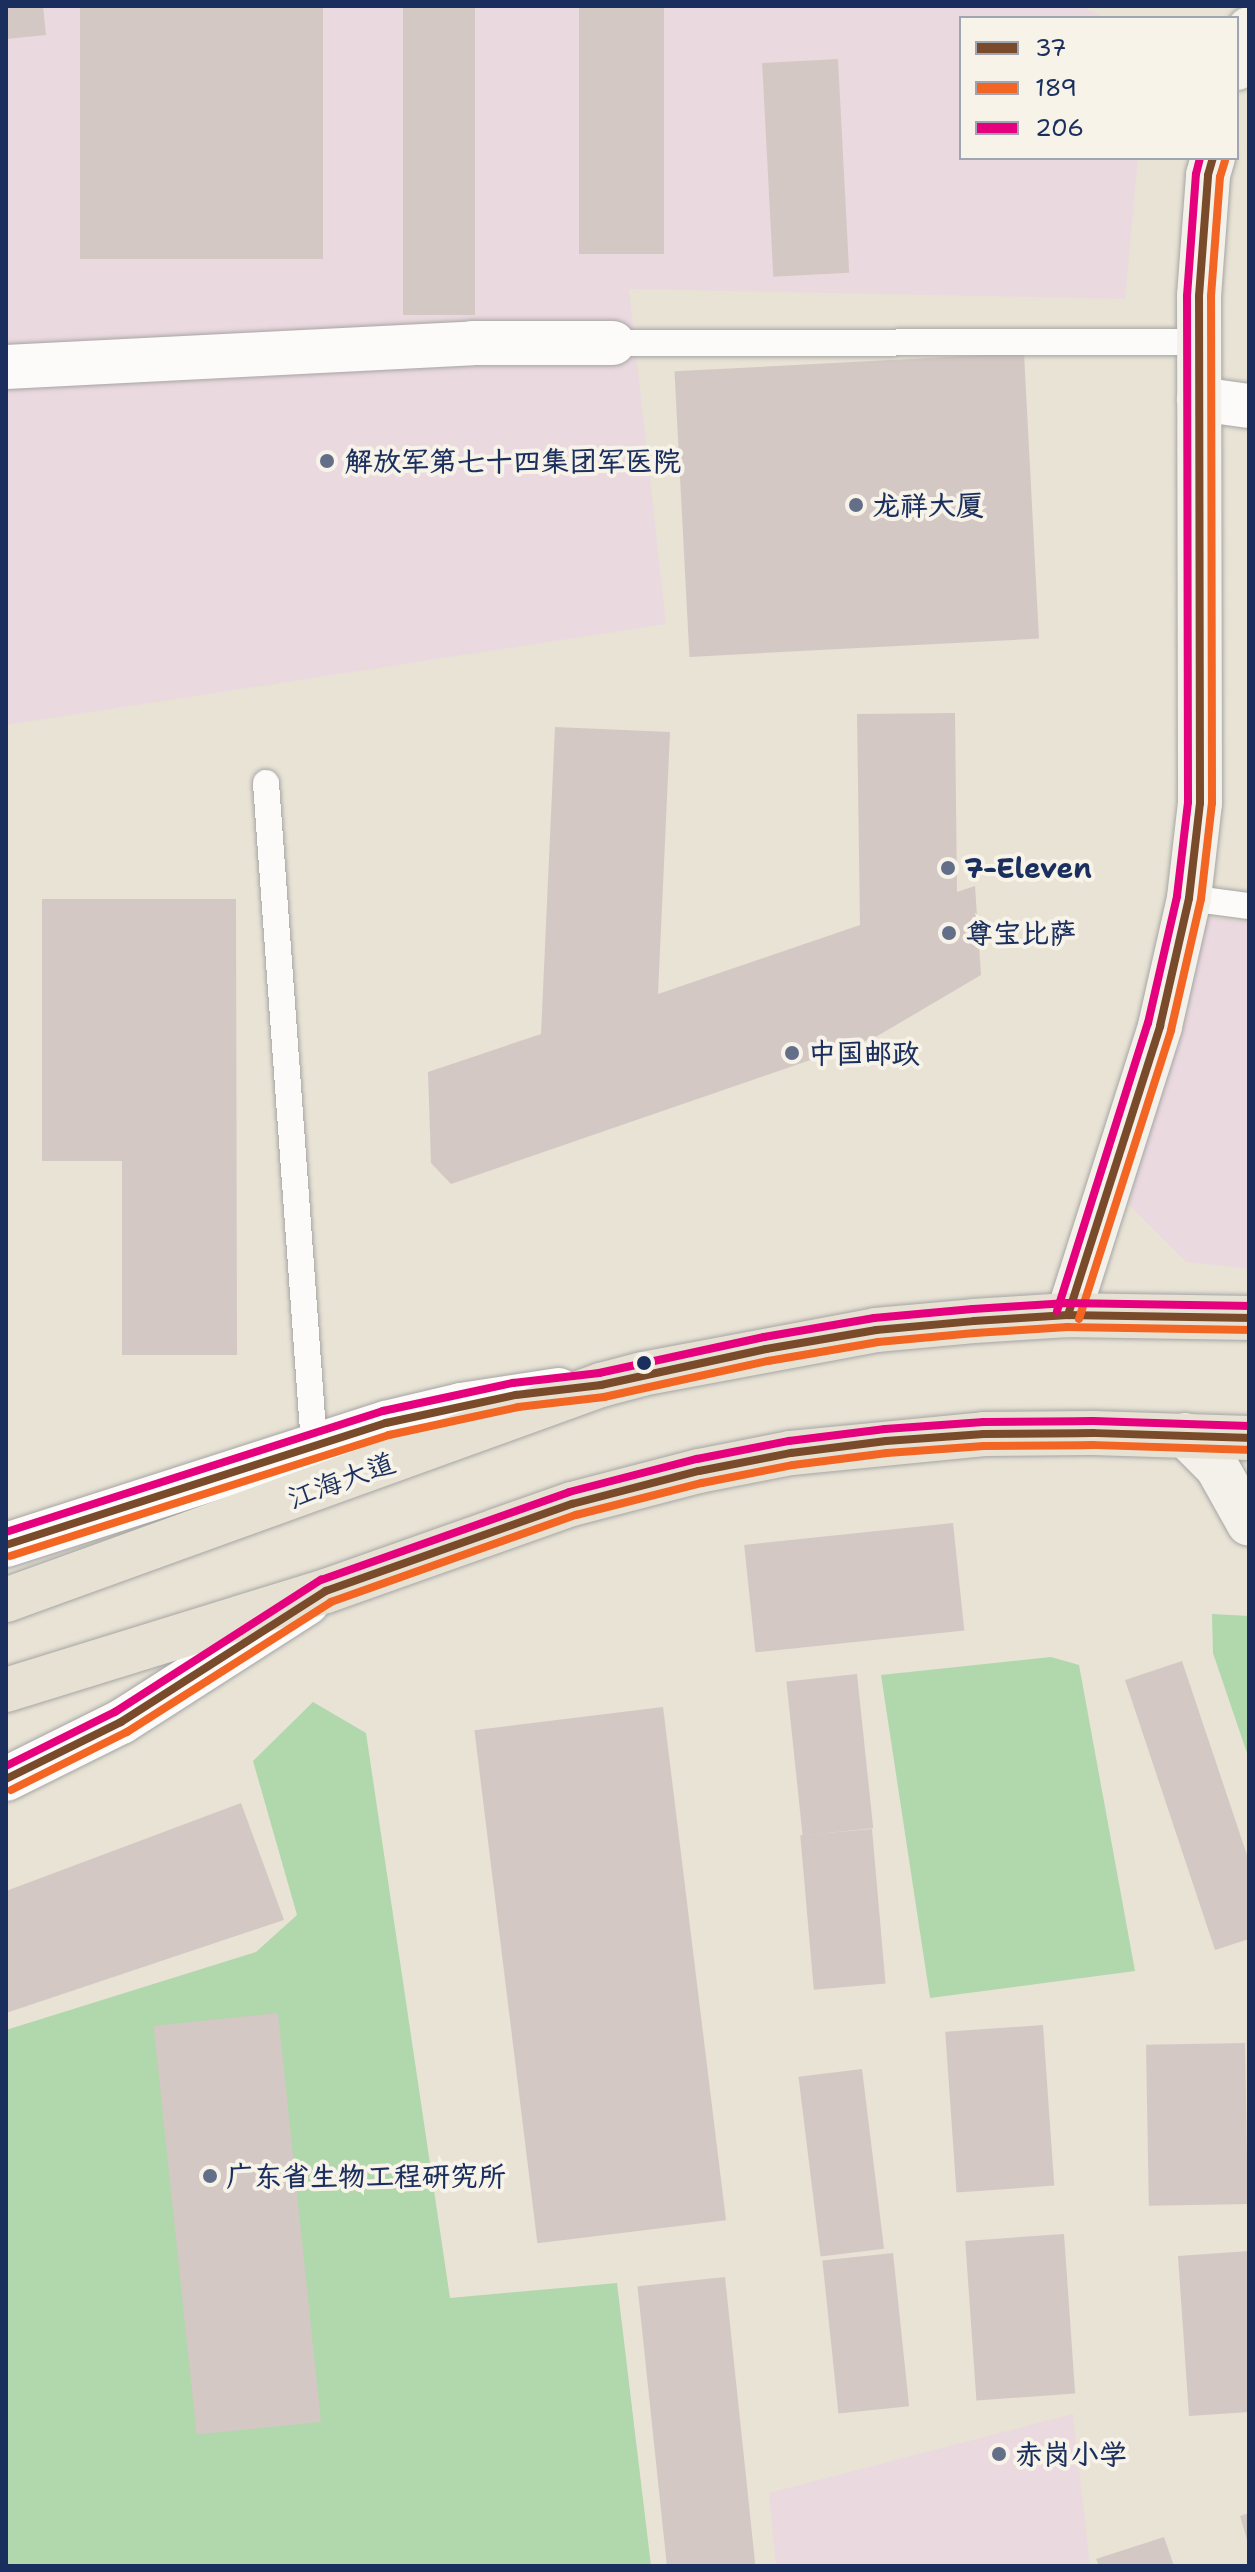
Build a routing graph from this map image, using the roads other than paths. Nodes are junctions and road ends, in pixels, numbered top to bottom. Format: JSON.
{"nodes":[{"id":1,"x":1249,"y":29,"type":"edge"},
{"id":2,"x":1239,"y":62,"type":"edge"},
{"id":3,"x":1212,"y":160,"type":"edge"},
{"id":4,"x":1200,"y":342,"type":"junction"},
{"id":5,"x":613,"y":343,"type":"joint"},
{"id":6,"x":6,"y":367,"type":"edge"},
{"id":7,"x":1199,"y":399,"type":"junction"},
{"id":8,"x":1249,"y":406,"type":"edge"},
{"id":9,"x":266,"y":783,"type":"dead end"},
{"id":10,"x":1189,"y":898,"type":"junction"},
{"id":11,"x":1249,"y":906,"type":"edge"},
{"id":12,"x":1068,"y":1315,"type":"junction"},
{"id":13,"x":1249,"y":1318,"type":"edge"},
{"id":14,"x":601,"y":1385,"type":"junction"},
{"id":15,"x":1185,"y":1435,"type":"junction"},
{"id":16,"x":1249,"y":1438,"type":"edge"},
{"id":17,"x":314,"y":1444,"type":"junction"},
{"id":18,"x":1249,"y":1524,"type":"edge"},
{"id":19,"x":6,"y":1545,"type":"edge"},
{"id":20,"x":326,"y":1591,"type":"junction"},
{"id":21,"x":6,"y":1600,"type":"edge"},
{"id":22,"x":6,"y":1690,"type":"edge"},
{"id":23,"x":6,"y":1779,"type":"edge"}],
"edges":[{"from":1,"to":2,"type":"main road"},
{"from":3,"to":4,"type":"main road"},
{"from":4,"to":5,"type":"lane"},
{"from":4,"to":7,"type":"main road"},
{"from":5,"to":6,"type":"street"},
{"from":7,"to":8,"type":"street"},
{"from":7,"to":10,"type":"main road"},
{"from":9,"to":17,"type":"lane"},
{"from":10,"to":11,"type":"lane"},
{"from":10,"to":12,"type":"main road"},
{"from":12,"to":13,"type":"highway","name":"江海大道"},
{"from":12,"to":14,"type":"highway","name":"江海大道"},
{"from":14,"to":17,"type":"street"},
{"from":14,"to":21,"type":"highway","name":"江海大道"},
{"from":15,"to":16,"type":"highway"},
{"from":15,"to":18,"type":"main road"},
{"from":15,"to":20,"type":"highway"},
{"from":17,"to":19,"type":"street"},
{"from":20,"to":22,"type":"highway"},
{"from":20,"to":23,"type":"street"}]}
